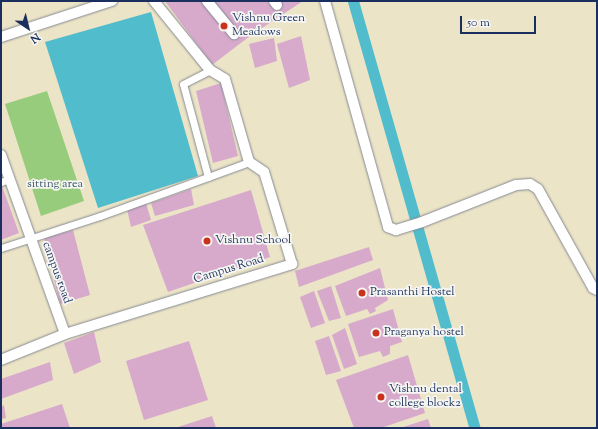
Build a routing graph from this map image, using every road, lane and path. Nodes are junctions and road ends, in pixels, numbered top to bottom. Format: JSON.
{"nodes":[{"id":1,"x":112,"y":1,"type":"edge"},
{"id":2,"x":154,"y":1,"type":"edge"},
{"id":3,"x":207,"y":1,"type":"edge"},
{"id":4,"x":325,"y":1,"type":"edge"},
{"id":5,"x":234,"y":34,"type":"dead end"},
{"id":6,"x":1,"y":37,"type":"edge"},
{"id":7,"x":210,"y":70,"type":"junction"},
{"id":8,"x":1,"y":155,"type":"edge"},
{"id":9,"x":249,"y":162,"type":"junction"},
{"id":10,"x":208,"y":177,"type":"junction"},
{"id":11,"x":5,"y":180,"type":"edge"},
{"id":12,"x":30,"y":238,"type":"junction"},
{"id":13,"x":1,"y":248,"type":"edge"},
{"id":14,"x":597,"y":290,"type":"edge"},
{"id":15,"x":65,"y":334,"type":"junction"},
{"id":16,"x":1,"y":360,"type":"edge"}],
"edges":[{"from":1,"to":6,"type":"street"},
{"from":2,"to":7,"type":"street"},
{"from":3,"to":5,"type":"street"},
{"from":4,"to":14,"type":"street"},
{"from":7,"to":9,"type":"street"},
{"from":7,"to":10,"type":"street"},
{"from":8,"to":11,"type":"street","name":"campus road"},
{"from":9,"to":10,"type":"street"},
{"from":9,"to":15,"type":"street","name":"Campus Road"},
{"from":10,"to":12,"type":"street"},
{"from":11,"to":12,"type":"street","name":"campus road"},
{"from":12,"to":13,"type":"street"},
{"from":12,"to":15,"type":"street","name":"campus road"},
{"from":15,"to":16,"type":"street"}]}
